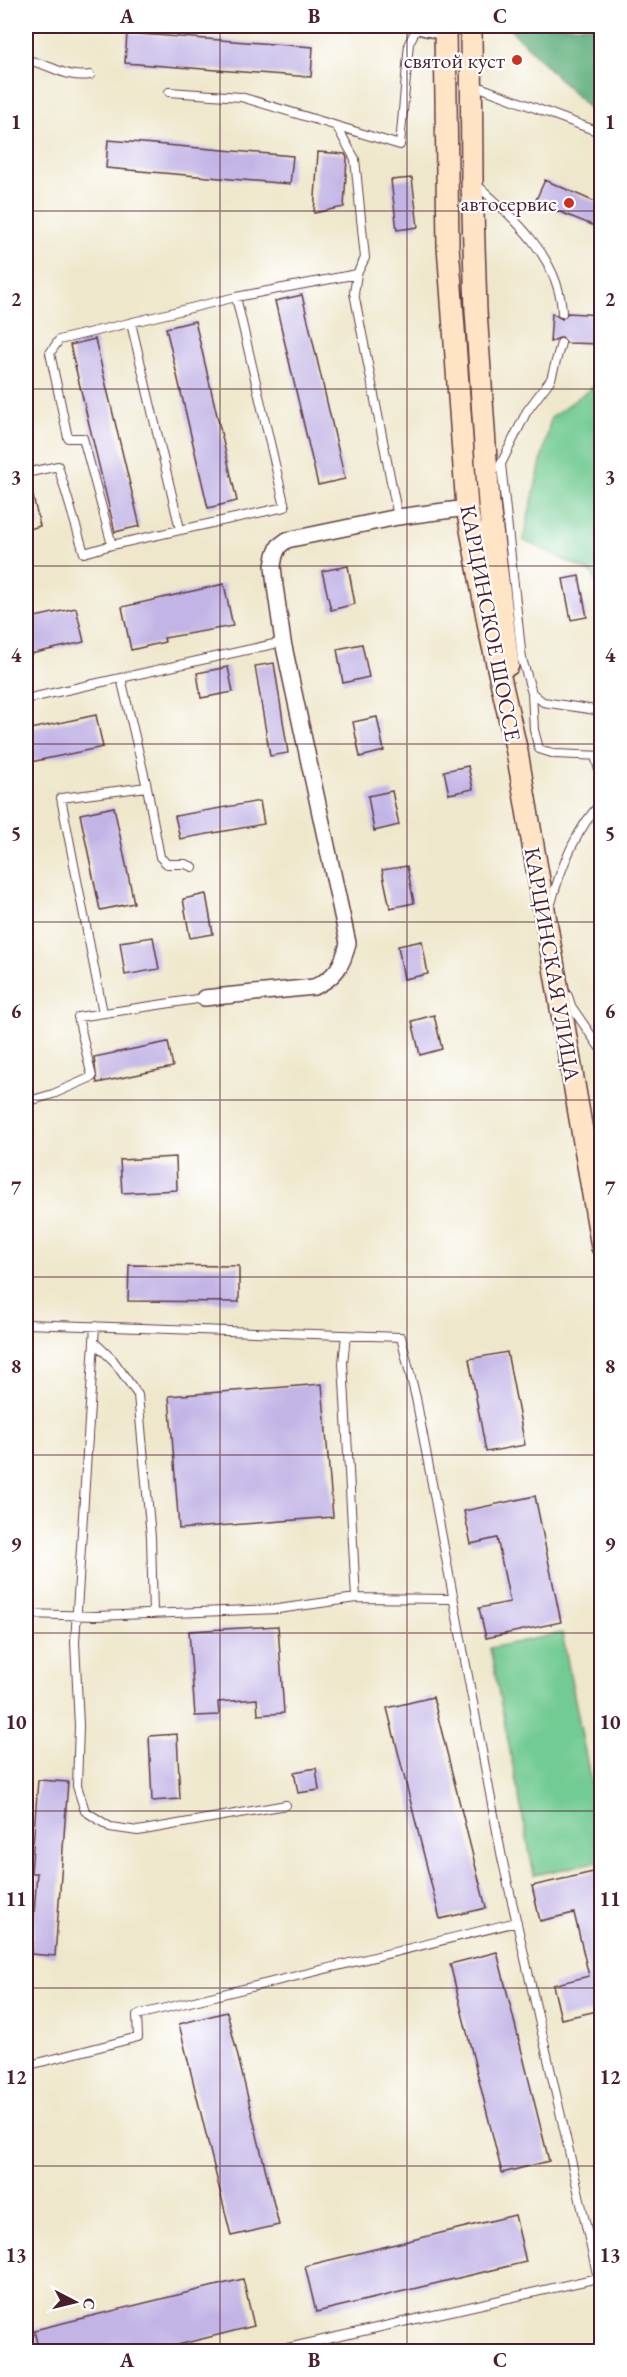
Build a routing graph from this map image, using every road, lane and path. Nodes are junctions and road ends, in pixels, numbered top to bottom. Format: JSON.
{"nodes":[{"id":1,"x":418,"y":26,"type":"edge"},
{"id":2,"x":445,"y":29,"type":"edge"},
{"id":3,"x":472,"y":30,"type":"edge"},
{"id":4,"x":26,"y":60,"type":"edge"},
{"id":5,"x":90,"y":75,"type":"dead end"},
{"id":6,"x":472,"y":85,"type":"junction"},
{"id":7,"x":168,"y":92,"type":"dead end"},
{"id":8,"x":337,"y":127,"type":"junction"},
{"id":9,"x":602,"y":133,"type":"edge"},
{"id":10,"x":472,"y":180,"type":"junction"},
{"id":11,"x":357,"y":274,"type":"junction"},
{"id":12,"x":236,"y":297,"type":"junction"},
{"id":13,"x":562,"y":313,"type":"dead end"},
{"id":14,"x":131,"y":323,"type":"junction"},
{"id":15,"x":561,"y":343,"type":"dead end"},
{"id":16,"x":501,"y":464,"type":"junction"},
{"id":17,"x":26,"y":472,"type":"edge"},
{"id":18,"x":489,"y":504,"type":"junction"},
{"id":19,"x":467,"y":508,"type":"junction"},
{"id":20,"x":398,"y":517,"type":"junction"},
{"id":21,"x":180,"y":529,"type":"junction"},
{"id":22,"x":112,"y":545,"type":"junction"},
{"id":23,"x":284,"y":642,"type":"junction"},
{"id":24,"x":121,"y":678,"type":"junction"},
{"id":25,"x":532,"y":693,"type":"junction"},
{"id":26,"x":26,"y":699,"type":"edge"},
{"id":27,"x":602,"y":711,"type":"edge"},
{"id":28,"x":517,"y":752,"type":"junction"},
{"id":29,"x":598,"y":756,"type":"edge"},
{"id":30,"x":602,"y":780,"type":"edge"},
{"id":31,"x":147,"y":788,"type":"junction"},
{"id":32,"x":602,"y":802,"type":"edge"},
{"id":33,"x":194,"y":867,"type":"dead end"},
{"id":34,"x":545,"y":924,"type":"junction"},
{"id":35,"x":204,"y":998,"type":"joint"},
{"id":36,"x":103,"y":1013,"type":"junction"},
{"id":37,"x":602,"y":1051,"type":"edge"},
{"id":38,"x":26,"y":1102,"type":"edge"},
{"id":39,"x":598,"y":1203,"type":"edge"},
{"id":40,"x":602,"y":1247,"type":"edge"},
{"id":41,"x":26,"y":1324,"type":"edge"},
{"id":42,"x":95,"y":1326,"type":"junction"},
{"id":43,"x":346,"y":1335,"type":"junction"},
{"id":44,"x":94,"y":1342,"type":"junction"},
{"id":45,"x":356,"y":1598,"type":"junction"},
{"id":46,"x":452,"y":1599,"type":"junction"},
{"id":47,"x":26,"y":1614,"type":"edge"},
{"id":48,"x":153,"y":1614,"type":"junction"},
{"id":49,"x":77,"y":1615,"type":"junction"},
{"id":50,"x":286,"y":1805,"type":"dead end"},
{"id":51,"x":517,"y":1922,"type":"junction"},
{"id":52,"x":26,"y":2066,"type":"edge"},
{"id":53,"x":600,"y":2278,"type":"edge"},
{"id":54,"x":270,"y":2352,"type":"edge"}],
"edges":[{"from":1,"to":2,"type":"street"},
{"from":1,"to":8,"type":"lane"},
{"from":2,"to":3,"type":"main road"},
{"from":2,"to":19,"type":"main road","name":"КАРЦИНСКОЕ ШОССЕ"},
{"from":3,"to":6,"type":"main road","name":"КАРЦИНСКОЕ ШОССЕ"},
{"from":4,"to":5,"type":"lane"},
{"from":6,"to":9,"type":"lane"},
{"from":6,"to":10,"type":"main road","name":"КАРЦИНСКОЕ ШОССЕ"},
{"from":7,"to":8,"type":"lane"},
{"from":8,"to":11,"type":"lane"},
{"from":10,"to":13,"type":"lane"},
{"from":10,"to":18,"type":"main road","name":"КАРЦИНСКОЕ ШОССЕ"},
{"from":11,"to":12,"type":"lane"},
{"from":11,"to":20,"type":"lane"},
{"from":12,"to":14,"type":"lane"},
{"from":12,"to":21,"type":"lane"},
{"from":14,"to":21,"type":"lane"},
{"from":14,"to":22,"type":"lane"},
{"from":15,"to":16,"type":"lane"},
{"from":16,"to":18,"type":"lane"},
{"from":16,"to":25,"type":"lane"},
{"from":17,"to":22,"type":"lane"},
{"from":18,"to":19,"type":"main road"},
{"from":18,"to":28,"type":"main road","name":"КАРЦИНСКОЕ ШОССЕ"},
{"from":19,"to":20,"type":"street"},
{"from":19,"to":28,"type":"main road","name":"КАРЦИНСКОЕ ШОССЕ"},
{"from":20,"to":23,"type":"street"},
{"from":21,"to":22,"type":"lane"},
{"from":23,"to":24,"type":"lane"},
{"from":23,"to":35,"type":"street"},
{"from":24,"to":26,"type":"lane"},
{"from":24,"to":31,"type":"lane"},
{"from":25,"to":27,"type":"lane"},
{"from":25,"to":29,"type":"lane"},
{"from":28,"to":34,"type":"main road","name":"КАРЦИНСКАЯ УЛИЦА"},
{"from":29,"to":30,"type":"lane"},
{"from":31,"to":33,"type":"lane"},
{"from":31,"to":36,"type":"lane"},
{"from":32,"to":34,"type":"lane"},
{"from":34,"to":37,"type":"lane"},
{"from":34,"to":39,"type":"main road","name":"КАРЦИНСКАЯ УЛИЦА"},
{"from":35,"to":36,"type":"lane"},
{"from":36,"to":38,"type":"lane"},
{"from":39,"to":40,"type":"main road","name":"КАРЦИНСКАЯ УЛИЦА"},
{"from":41,"to":42,"type":"lane"},
{"from":42,"to":43,"type":"lane"},
{"from":42,"to":44,"type":"lane"},
{"from":43,"to":45,"type":"lane"},
{"from":43,"to":46,"type":"lane"},
{"from":44,"to":48,"type":"lane"},
{"from":44,"to":49,"type":"lane"},
{"from":45,"to":46,"type":"lane"},
{"from":45,"to":48,"type":"lane"},
{"from":46,"to":51,"type":"lane"},
{"from":47,"to":49,"type":"lane"},
{"from":48,"to":49,"type":"lane"},
{"from":49,"to":50,"type":"lane"},
{"from":51,"to":52,"type":"lane"},
{"from":51,"to":53,"type":"lane"},
{"from":53,"to":54,"type":"lane"}]}
